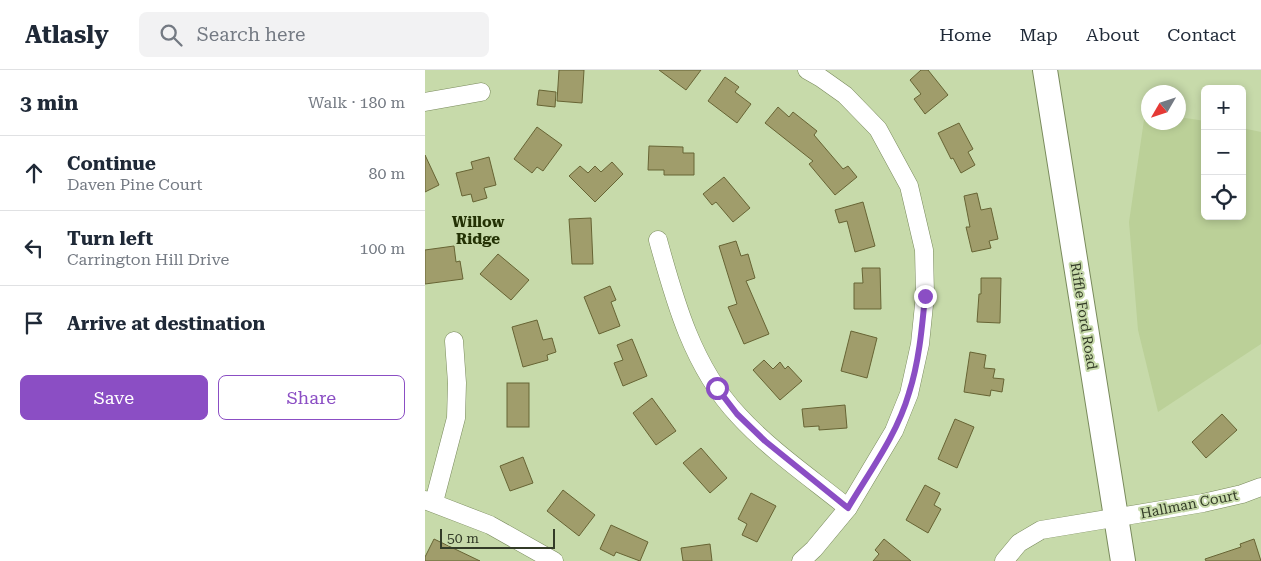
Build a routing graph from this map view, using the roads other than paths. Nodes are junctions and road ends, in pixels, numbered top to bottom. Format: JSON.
{"nodes":[{"id":1,"x":807,"y":70,"type":"edge"},
{"id":2,"x":1045,"y":70,"type":"edge"},
{"id":3,"x":481,"y":92,"type":"dead end"},
{"id":4,"x":425,"y":102,"type":"edge"},
{"id":5,"x":658,"y":240,"type":"dead end"},
{"id":6,"x":454,"y":341,"type":"dead end"},
{"id":7,"x":1261,"y":487,"type":"edge"},
{"id":8,"x":429,"y":501,"type":"edge"},
{"id":9,"x":848,"y":508,"type":"junction"},
{"id":10,"x":1116,"y":518,"type":"junction"},
{"id":11,"x":554,"y":561,"type":"edge"},
{"id":12,"x":801,"y":561,"type":"edge"},
{"id":13,"x":1004,"y":561,"type":"edge"},
{"id":14,"x":1123,"y":561,"type":"edge"}],
"edges":[{"from":1,"to":9,"type":"street"},
{"from":2,"to":10,"type":"street","name":"Riffle Ford Road"},
{"from":3,"to":4,"type":"street"},
{"from":5,"to":9,"type":"street"},
{"from":6,"to":8,"type":"street"},
{"from":7,"to":10,"type":"street","name":"Hallman Court"},
{"from":8,"to":11,"type":"street"},
{"from":9,"to":12,"type":"street"},
{"from":10,"to":13,"type":"street","name":"Hallman Court"},
{"from":10,"to":14,"type":"street","name":"Riffle Ford Road"}]}
